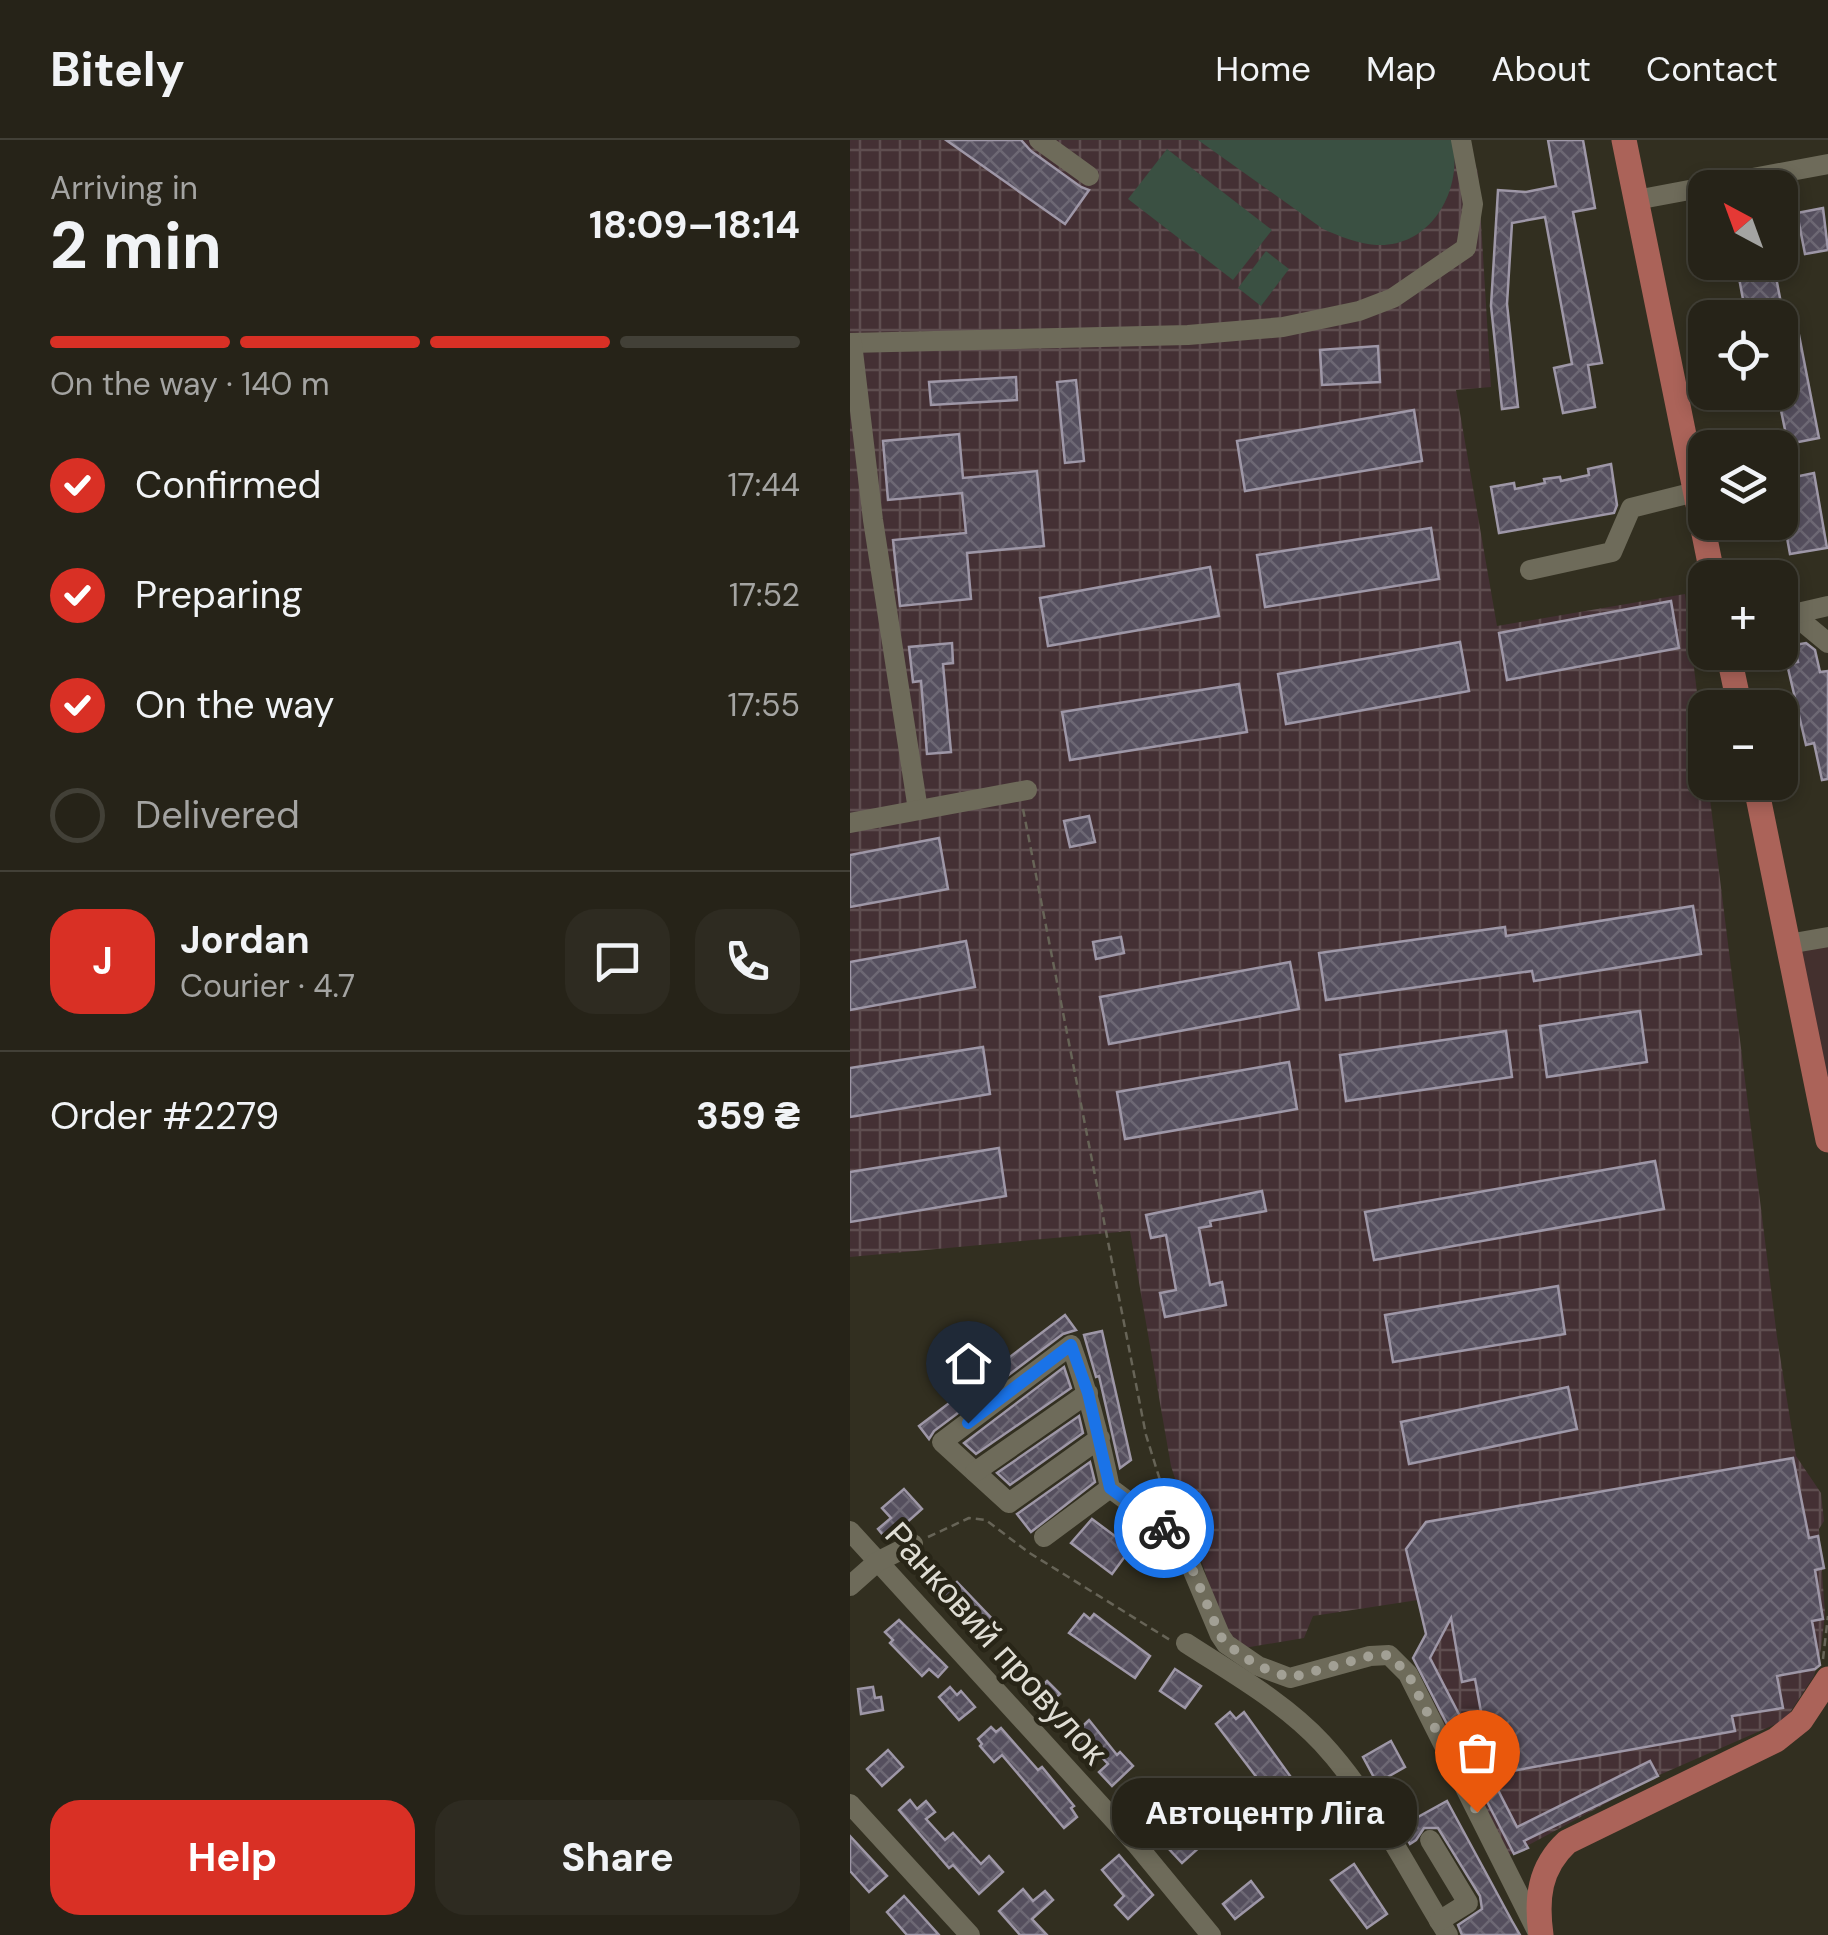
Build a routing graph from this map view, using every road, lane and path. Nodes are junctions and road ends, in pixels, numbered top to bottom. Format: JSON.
{"nodes":[{"id":1,"x":1039,"y":140,"type":"edge"},
{"id":2,"x":1461,"y":140,"type":"edge"},
{"id":3,"x":1624,"y":140,"type":"edge"},
{"id":4,"x":1828,"y":164,"type":"edge"},
{"id":5,"x":1089,"y":176,"type":"dead end"},
{"id":6,"x":1636,"y":200,"type":"junction"},
{"id":7,"x":851,"y":343,"type":"edge"},
{"id":8,"x":1688,"y":453,"type":"edge"},
{"id":9,"x":1688,"y":494,"type":"edge"},
{"id":10,"x":873,"y":520,"type":"junction"},
{"id":11,"x":850,"y":523,"type":"edge"},
{"id":12,"x":1530,"y":570,"type":"dead end"},
{"id":13,"x":1828,"y":606,"type":"edge"},
{"id":14,"x":1798,"y":613,"type":"edge"},
{"id":15,"x":1798,"y":623,"type":"edge"},
{"id":16,"x":1828,"y":643,"type":"edge"},
{"id":17,"x":1023,"y":791,"type":"joint"},
{"id":18,"x":1759,"y":800,"type":"edge"},
{"id":19,"x":918,"y":810,"type":"junction"},
{"id":20,"x":850,"y":822,"type":"edge"},
{"id":21,"x":1828,"y":937,"type":"edge"},
{"id":22,"x":1788,"y":944,"type":"junction"},
{"id":23,"x":1828,"y":1140,"type":"edge"},
{"id":24,"x":1088,"y":1393,"type":"junction"},
{"id":25,"x":1100,"y":1438,"type":"junction"},
{"id":26,"x":975,"y":1472,"type":"junction"},
{"id":27,"x":1110,"y":1488,"type":"junction"},
{"id":28,"x":1167,"y":1504,"type":"dead end"},
{"id":29,"x":850,"y":1531,"type":"edge"},
{"id":30,"x":1044,"y":1536,"type":"dead end"},
{"id":31,"x":913,"y":1544,"type":"joint"},
{"id":32,"x":877,"y":1562,"type":"junction"},
{"id":33,"x":850,"y":1586,"type":"edge"},
{"id":34,"x":1186,"y":1643,"type":"joint"},
{"id":35,"x":1828,"y":1678,"type":"edge"},
{"id":36,"x":850,"y":1804,"type":"edge"},
{"id":37,"x":1430,"y":1840,"type":"dead end"},
{"id":38,"x":1444,"y":1928,"type":"edge"},
{"id":39,"x":970,"y":1935,"type":"edge"},
{"id":40,"x":1211,"y":1935,"type":"edge"},
{"id":41,"x":1540,"y":1935,"type":"edge"}],
"edges":[{"from":1,"to":5,"type":"street"},
{"from":2,"to":7,"type":"street"},
{"from":3,"to":6,"type":"main road"},
{"from":4,"to":6,"type":"street"},
{"from":6,"to":8,"type":"main road"},
{"from":7,"to":10,"type":"street"},
{"from":9,"to":12,"type":"street"},
{"from":10,"to":11,"type":"street"},
{"from":10,"to":19,"type":"street"},
{"from":13,"to":14,"type":"street"},
{"from":15,"to":16,"type":"street"},
{"from":17,"to":19,"type":"street"},
{"from":17,"to":28,"type":"path"},
{"from":18,"to":22,"type":"main road"},
{"from":19,"to":20,"type":"street"},
{"from":21,"to":22,"type":"street"},
{"from":22,"to":23,"type":"main road"},
{"from":24,"to":25,"type":"street"},
{"from":24,"to":26,"type":"street"},
{"from":24,"to":26,"type":"street"},
{"from":25,"to":26,"type":"street"},
{"from":25,"to":27,"type":"street"},
{"from":27,"to":30,"type":"street"},
{"from":27,"to":41,"type":"street"},
{"from":29,"to":32,"type":"street","name":"Ранковий провулок"},
{"from":31,"to":32,"type":"street"},
{"from":31,"to":34,"type":"path"},
{"from":32,"to":33,"type":"street"},
{"from":32,"to":40,"type":"street","name":"Ранковий провулок"},
{"from":34,"to":38,"type":"street"},
{"from":35,"to":41,"type":"main road"},
{"from":36,"to":39,"type":"street"},
{"from":37,"to":38,"type":"street"}]}
